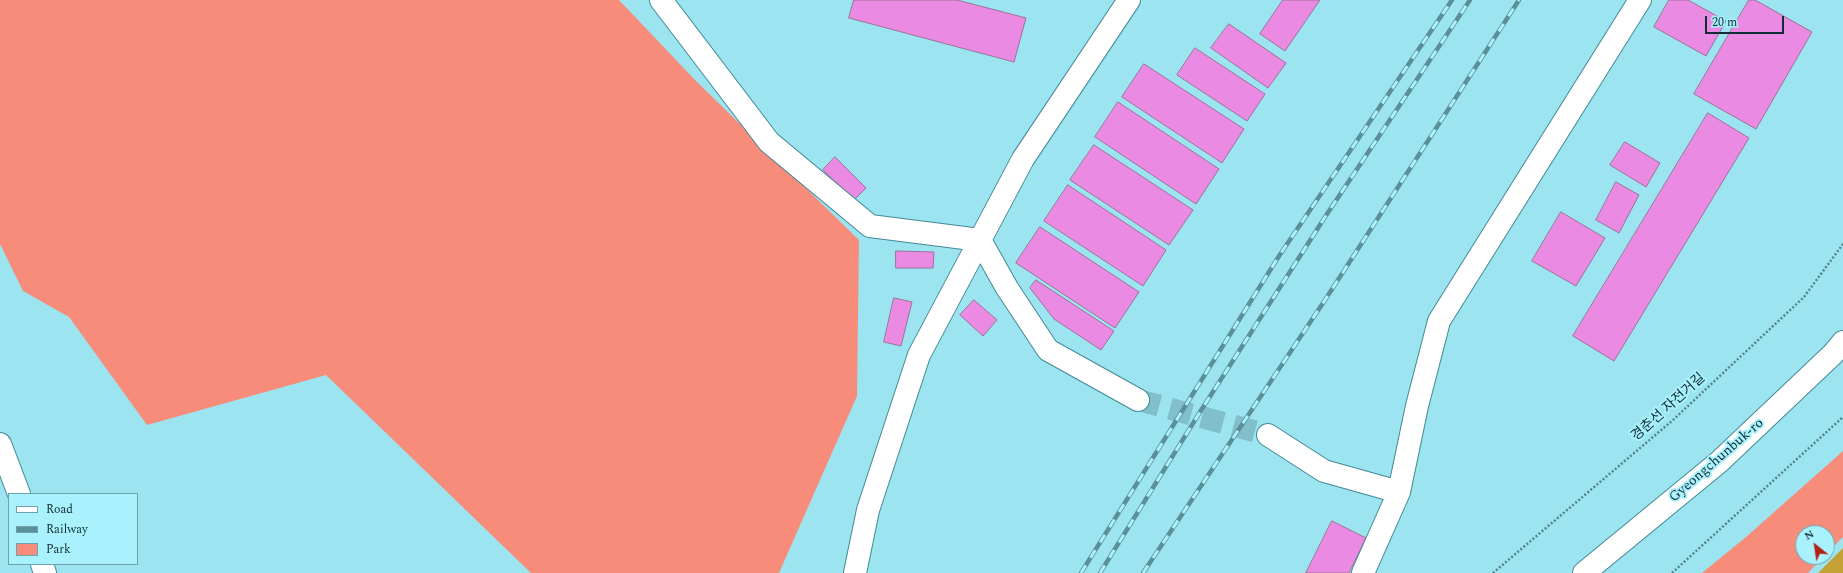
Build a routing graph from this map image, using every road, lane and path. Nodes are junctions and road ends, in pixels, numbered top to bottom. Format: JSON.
{"nodes":[{"id":1,"x":661,"y":0,"type":"edge"},
{"id":2,"x":1129,"y":0,"type":"edge"},
{"id":3,"x":1640,"y":0,"type":"edge"},
{"id":4,"x":980,"y":240,"type":"junction"},
{"id":5,"x":1843,"y":244,"type":"edge"},
{"id":6,"x":1843,"y":342,"type":"edge"},
{"id":7,"x":1138,"y":400,"type":"tunnel mouth"},
{"id":8,"x":1843,"y":417,"type":"edge"},
{"id":9,"x":1268,"y":435,"type":"tunnel mouth"},
{"id":10,"x":0,"y":444,"type":"edge"},
{"id":11,"x":1399,"y":492,"type":"junction"},
{"id":12,"x":19,"y":493,"type":"edge"},
{"id":13,"x":855,"y":573,"type":"edge"},
{"id":14,"x":1363,"y":573,"type":"edge"},
{"id":15,"x":1493,"y":573,"type":"edge"},
{"id":16,"x":1584,"y":573,"type":"edge"},
{"id":17,"x":1672,"y":573,"type":"edge"}],
"edges":[{"from":1,"to":4,"type":"main road"},
{"from":2,"to":4,"type":"main road"},
{"from":3,"to":11,"type":"main road"},
{"from":4,"to":7,"type":"main road"},
{"from":4,"to":13,"type":"main road"},
{"from":5,"to":15,"type":"path","name":"경춘선 자전거길"},
{"from":6,"to":16,"type":"main road","name":"Gyeongchunbuk-ro"},
{"from":8,"to":17,"type":"path"},
{"from":9,"to":11,"type":"main road"},
{"from":10,"to":12,"type":"main road"},
{"from":11,"to":14,"type":"main road"}]}
